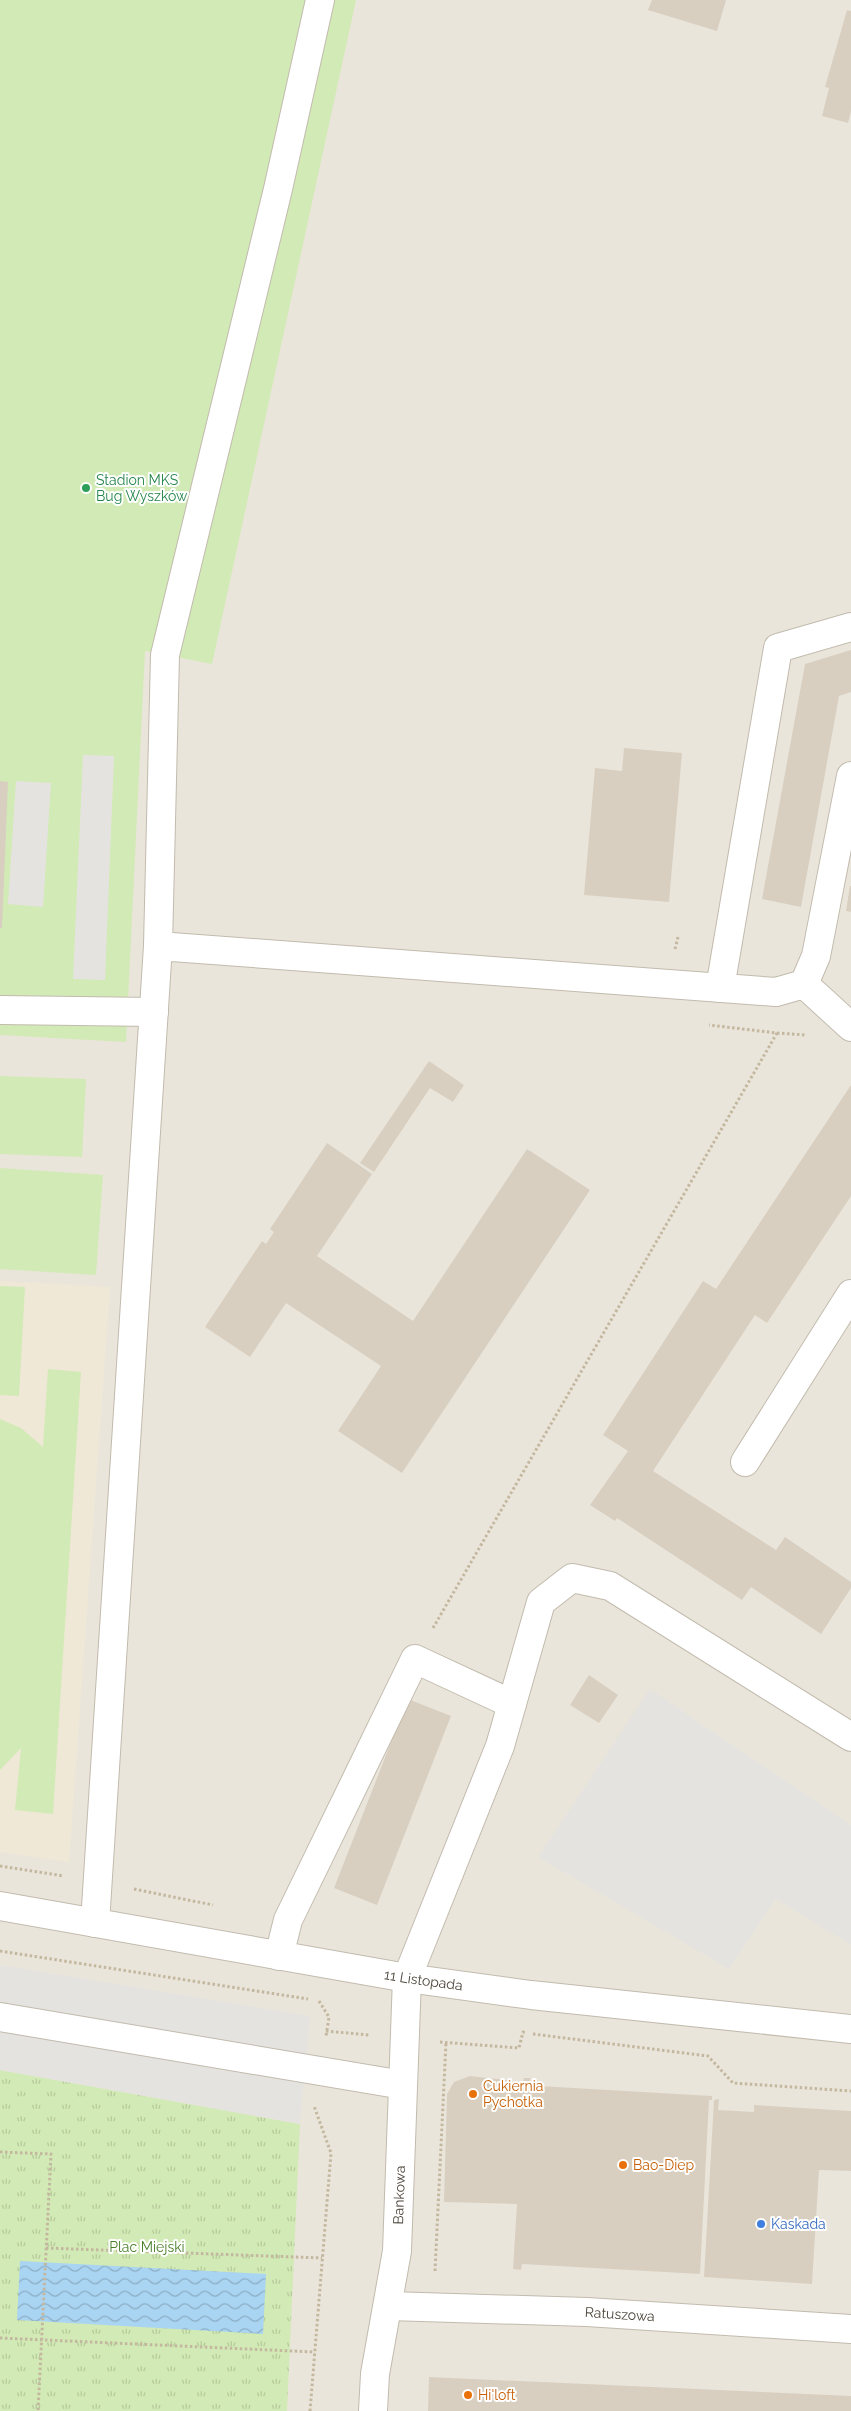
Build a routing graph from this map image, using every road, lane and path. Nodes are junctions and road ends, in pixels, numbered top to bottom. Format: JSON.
{"nodes":[{"id":1,"x":320,"y":0,"type":"edge"},
{"id":2,"x":851,"y":627,"type":"edge"},
{"id":3,"x":851,"y":776,"type":"edge"},
{"id":4,"x":678,"y":937,"type":"dead end"},
{"id":5,"x":158,"y":946,"type":"junction"},
{"id":6,"x":674,"y":954,"type":"dead end"},
{"id":7,"x":804,"y":984,"type":"junction"},
{"id":8,"x":720,"y":988,"type":"junction"},
{"id":9,"x":0,"y":1010,"type":"edge"},
{"id":10,"x":154,"y":1012,"type":"junction"},
{"id":11,"x":701,"y":1024,"type":"dead end"},
{"id":12,"x":851,"y":1027,"type":"edge"},
{"id":13,"x":851,"y":1294,"type":"edge"},
{"id":14,"x":745,"y":1462,"type":"dead end"},
{"id":15,"x":415,"y":1659,"type":"junction"},
{"id":16,"x":512,"y":1704,"type":"junction"},
{"id":17,"x":851,"y":1738,"type":"edge"},
{"id":18,"x":0,"y":1906,"type":"edge"},
{"id":19,"x":95,"y":1923,"type":"junction"},
{"id":20,"x":0,"y":1951,"type":"edge"},
{"id":21,"x":279,"y":1956,"type":"junction"},
{"id":22,"x":408,"y":1978,"type":"junction"},
{"id":23,"x":0,"y":2017,"type":"edge"},
{"id":24,"x":851,"y":2029,"type":"edge"},
{"id":25,"x":326,"y":2030,"type":"junction"},
{"id":26,"x":405,"y":2039,"type":"junction"},
{"id":27,"x":446,"y":2042,"type":"junction"},
{"id":28,"x":322,"y":2072,"type":"junction"},
{"id":29,"x":403,"y":2085,"type":"junction"},
{"id":30,"x":851,"y":2091,"type":"edge"},
{"id":31,"x":0,"y":2152,"type":"edge"},
{"id":32,"x":46,"y":2248,"type":"junction"},
{"id":33,"x":322,"y":2258,"type":"junction"},
{"id":34,"x":435,"y":2277,"type":"dead end"},
{"id":35,"x":389,"y":2306,"type":"junction"},
{"id":36,"x":851,"y":2329,"type":"edge"},
{"id":37,"x":0,"y":2338,"type":"edge"},
{"id":38,"x":42,"y":2340,"type":"junction"},
{"id":39,"x":315,"y":2352,"type":"junction"},
{"id":40,"x":38,"y":2411,"type":"edge"},
{"id":41,"x":310,"y":2411,"type":"edge"},
{"id":42,"x":373,"y":2411,"type":"edge"}],
"edges":[{"from":1,"to":5,"type":"street"},
{"from":2,"to":8,"type":"street"},
{"from":3,"to":7,"type":"street"},
{"from":4,"to":6,"type":"path"},
{"from":5,"to":8,"type":"street"},
{"from":5,"to":10,"type":"street"},
{"from":7,"to":8,"type":"street"},
{"from":7,"to":12,"type":"street"},
{"from":9,"to":10,"type":"street"},
{"from":10,"to":19,"type":"street"},
{"from":11,"to":15,"type":"path"},
{"from":13,"to":14,"type":"street"},
{"from":15,"to":16,"type":"street"},
{"from":15,"to":21,"type":"street"},
{"from":16,"to":17,"type":"street","name":"Bankowa"},
{"from":16,"to":22,"type":"street","name":"Bankowa"},
{"from":18,"to":19,"type":"street","name":"11 Listopada"},
{"from":19,"to":21,"type":"street","name":"11 Listopada"},
{"from":20,"to":25,"type":"path"},
{"from":21,"to":22,"type":"street","name":"11 Listopada"},
{"from":22,"to":24,"type":"street","name":"11 Listopada"},
{"from":22,"to":26,"type":"street","name":"Bankowa"},
{"from":23,"to":28,"type":"street"},
{"from":25,"to":26,"type":"path"},
{"from":25,"to":28,"type":"path"},
{"from":26,"to":27,"type":"path"},
{"from":26,"to":29,"type":"street","name":"Bankowa"},
{"from":27,"to":30,"type":"path"},
{"from":27,"to":34,"type":"path"},
{"from":28,"to":29,"type":"street"},
{"from":28,"to":33,"type":"path"},
{"from":29,"to":35,"type":"street","name":"Bankowa"},
{"from":31,"to":32,"type":"path"},
{"from":32,"to":33,"type":"path"},
{"from":32,"to":38,"type":"path"},
{"from":33,"to":39,"type":"path"},
{"from":35,"to":36,"type":"street","name":"Ratuszowa"},
{"from":35,"to":42,"type":"street","name":"Bankowa"},
{"from":37,"to":38,"type":"path"},
{"from":38,"to":39,"type":"path"},
{"from":38,"to":40,"type":"path"},
{"from":39,"to":41,"type":"path"}]}
